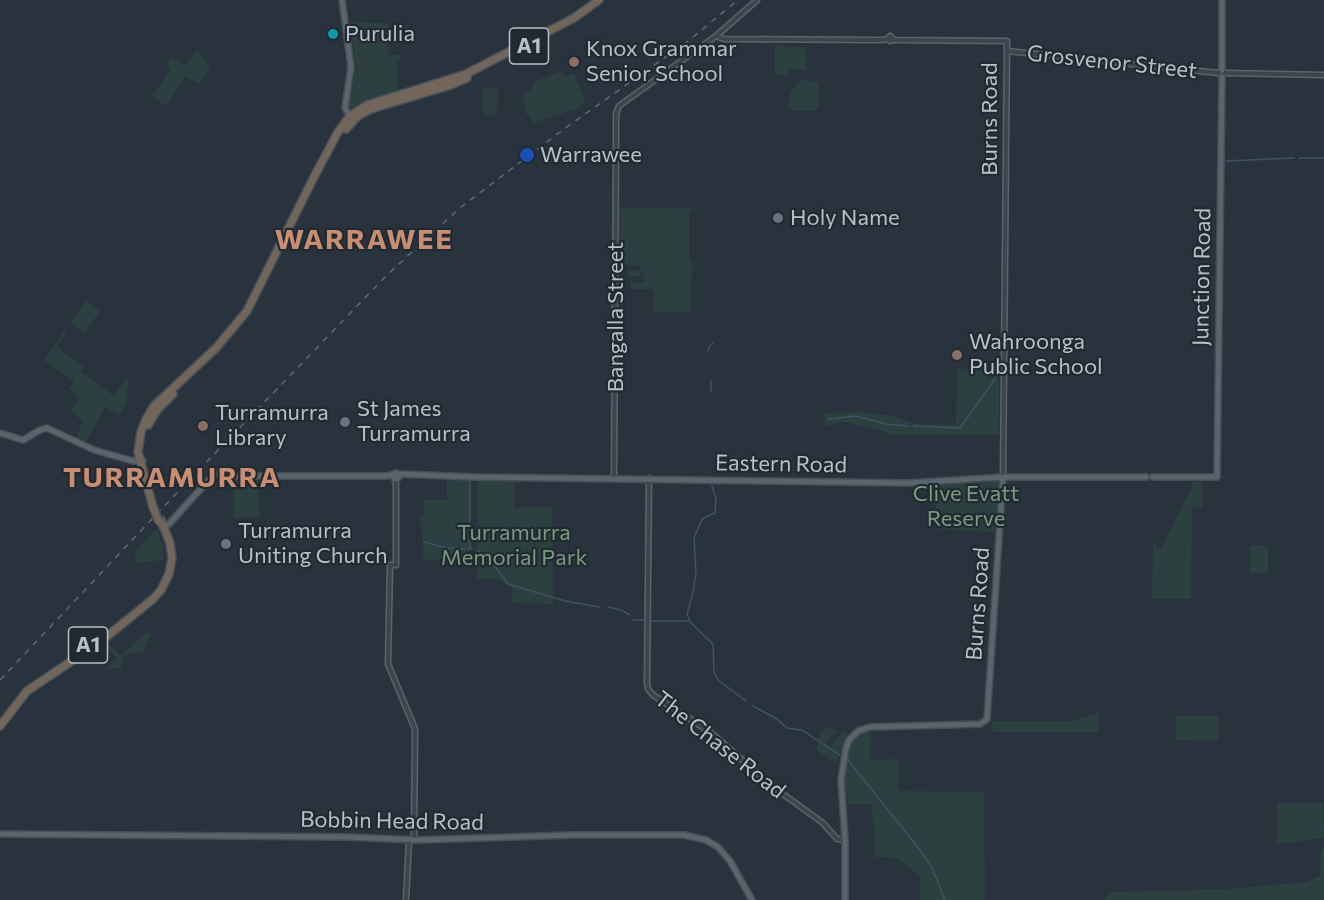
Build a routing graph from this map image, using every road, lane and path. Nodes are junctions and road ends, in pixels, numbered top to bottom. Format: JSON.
{"nodes":[{"id":1,"x":342,"y":0,"type":"edge"},
{"id":2,"x":599,"y":0,"type":"edge"},
{"id":3,"x":604,"y":0,"type":"edge"},
{"id":4,"x":757,"y":0,"type":"edge"},
{"id":5,"x":1222,"y":0,"type":"edge"},
{"id":6,"x":716,"y":36,"type":"junction"},
{"id":7,"x":1007,"y":51,"type":"junction"},
{"id":8,"x":1222,"y":73,"type":"junction"},
{"id":9,"x":1324,"y":75,"type":"edge"},
{"id":10,"x":351,"y":119,"type":"junction"},
{"id":11,"x":0,"y":433,"type":"edge"},
{"id":12,"x":141,"y":461,"type":"junction"},
{"id":13,"x":1003,"y":477,"type":"junction"},
{"id":14,"x":1217,"y":477,"type":"joint"},
{"id":15,"x":396,"y":478,"type":"junction"},
{"id":16,"x":614,"y":478,"type":"junction"},
{"id":17,"x":649,"y":478,"type":"junction"},
{"id":18,"x":161,"y":524,"type":"junction"},
{"id":19,"x":0,"y":719,"type":"edge"},
{"id":20,"x":0,"y":726,"type":"edge"},
{"id":21,"x":0,"y":834,"type":"edge"},
{"id":22,"x":411,"y":840,"type":"junction"},
{"id":23,"x":845,"y":840,"type":"junction"},
{"id":24,"x":406,"y":900,"type":"edge"},
{"id":25,"x":752,"y":900,"type":"edge"},
{"id":26,"x":845,"y":900,"type":"edge"}],
"edges":[{"from":1,"to":10,"type":"main road"},
{"from":2,"to":10,"type":"highway","number":"A1"},
{"from":3,"to":10,"type":"highway","number":"A1"},
{"from":4,"to":6,"type":"street"},
{"from":5,"to":8,"type":"main road","name":"Junction Road"},
{"from":6,"to":7,"type":"street","name":"Burns Road"},
{"from":6,"to":16,"type":"street","name":"Bangalla Street"},
{"from":7,"to":8,"type":"street","name":"Grosvenor Street"},
{"from":7,"to":13,"type":"street","name":"Burns Road"},
{"from":8,"to":9,"type":"street","name":"Grosvenor Street"},
{"from":8,"to":14,"type":"main road","name":"Junction Road"},
{"from":10,"to":12,"type":"highway","number":"A1"},
{"from":11,"to":12,"type":"main road"},
{"from":12,"to":18,"type":"highway","number":"A1","bridge":true},
{"from":13,"to":14,"type":"main road","name":"Eastern Road"},
{"from":13,"to":17,"type":"main road","name":"Eastern Road"},
{"from":13,"to":23,"type":"main road","name":"Burns Road"},
{"from":15,"to":16,"type":"main road","name":"Eastern Road"},
{"from":15,"to":18,"type":"main road","name":"Eastern Road"},
{"from":15,"to":22,"type":"street"},
{"from":16,"to":17,"type":"main road","name":"Eastern Road"},
{"from":17,"to":23,"type":"street","name":"The Chase Road"},
{"from":18,"to":19,"type":"highway","number":"A1"},
{"from":18,"to":20,"type":"highway","number":"A1"},
{"from":21,"to":22,"type":"main road","name":"Bobbin Head Road"},
{"from":22,"to":24,"type":"street"},
{"from":22,"to":25,"type":"main road","name":"Bobbin Head Road"},
{"from":23,"to":26,"type":"main road","name":"Burns Road"}]}
